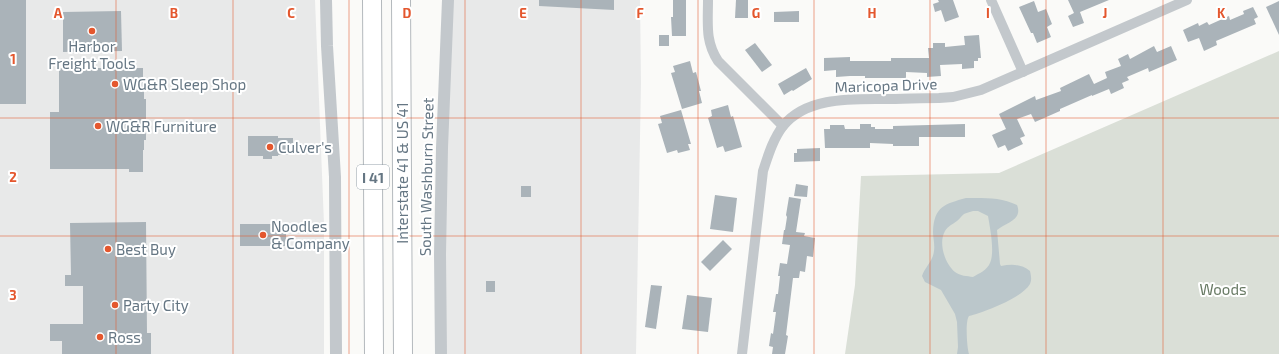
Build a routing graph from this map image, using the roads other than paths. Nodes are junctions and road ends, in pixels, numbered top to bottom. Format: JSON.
{"nodes":[{"id":1,"x":326,"y":0,"type":"edge"},
{"id":2,"x":372,"y":0,"type":"edge"},
{"id":3,"x":401,"y":0,"type":"edge"},
{"id":4,"x":448,"y":0,"type":"edge"},
{"id":5,"x":708,"y":0,"type":"edge"},
{"id":6,"x":991,"y":0,"type":"edge"},
{"id":7,"x":1187,"y":0,"type":"edge"},
{"id":8,"x":1023,"y":72,"type":"junction"},
{"id":9,"x":783,"y":126,"type":"junction"},
{"id":10,"x":403,"y":350,"type":"edge"},
{"id":11,"x":336,"y":354,"type":"edge"},
{"id":12,"x":374,"y":354,"type":"edge"},
{"id":13,"x":441,"y":354,"type":"edge"},
{"id":14,"x":742,"y":354,"type":"edge"}],
"edges":[{"from":1,"to":11,"type":"street"},
{"from":2,"to":12,"type":"highway","number":"I 41"},
{"from":3,"to":10,"type":"highway","name":"Interstate 41 & US 41","number":"I 41"},
{"from":4,"to":13,"type":"street","name":"South Washburn Street"},
{"from":5,"to":9,"type":"street"},
{"from":6,"to":8,"type":"street"},
{"from":7,"to":8,"type":"street","name":"Maricopa Drive"},
{"from":8,"to":9,"type":"street","name":"Maricopa Drive"},
{"from":9,"to":14,"type":"street","name":"Maricopa Drive"}]}
